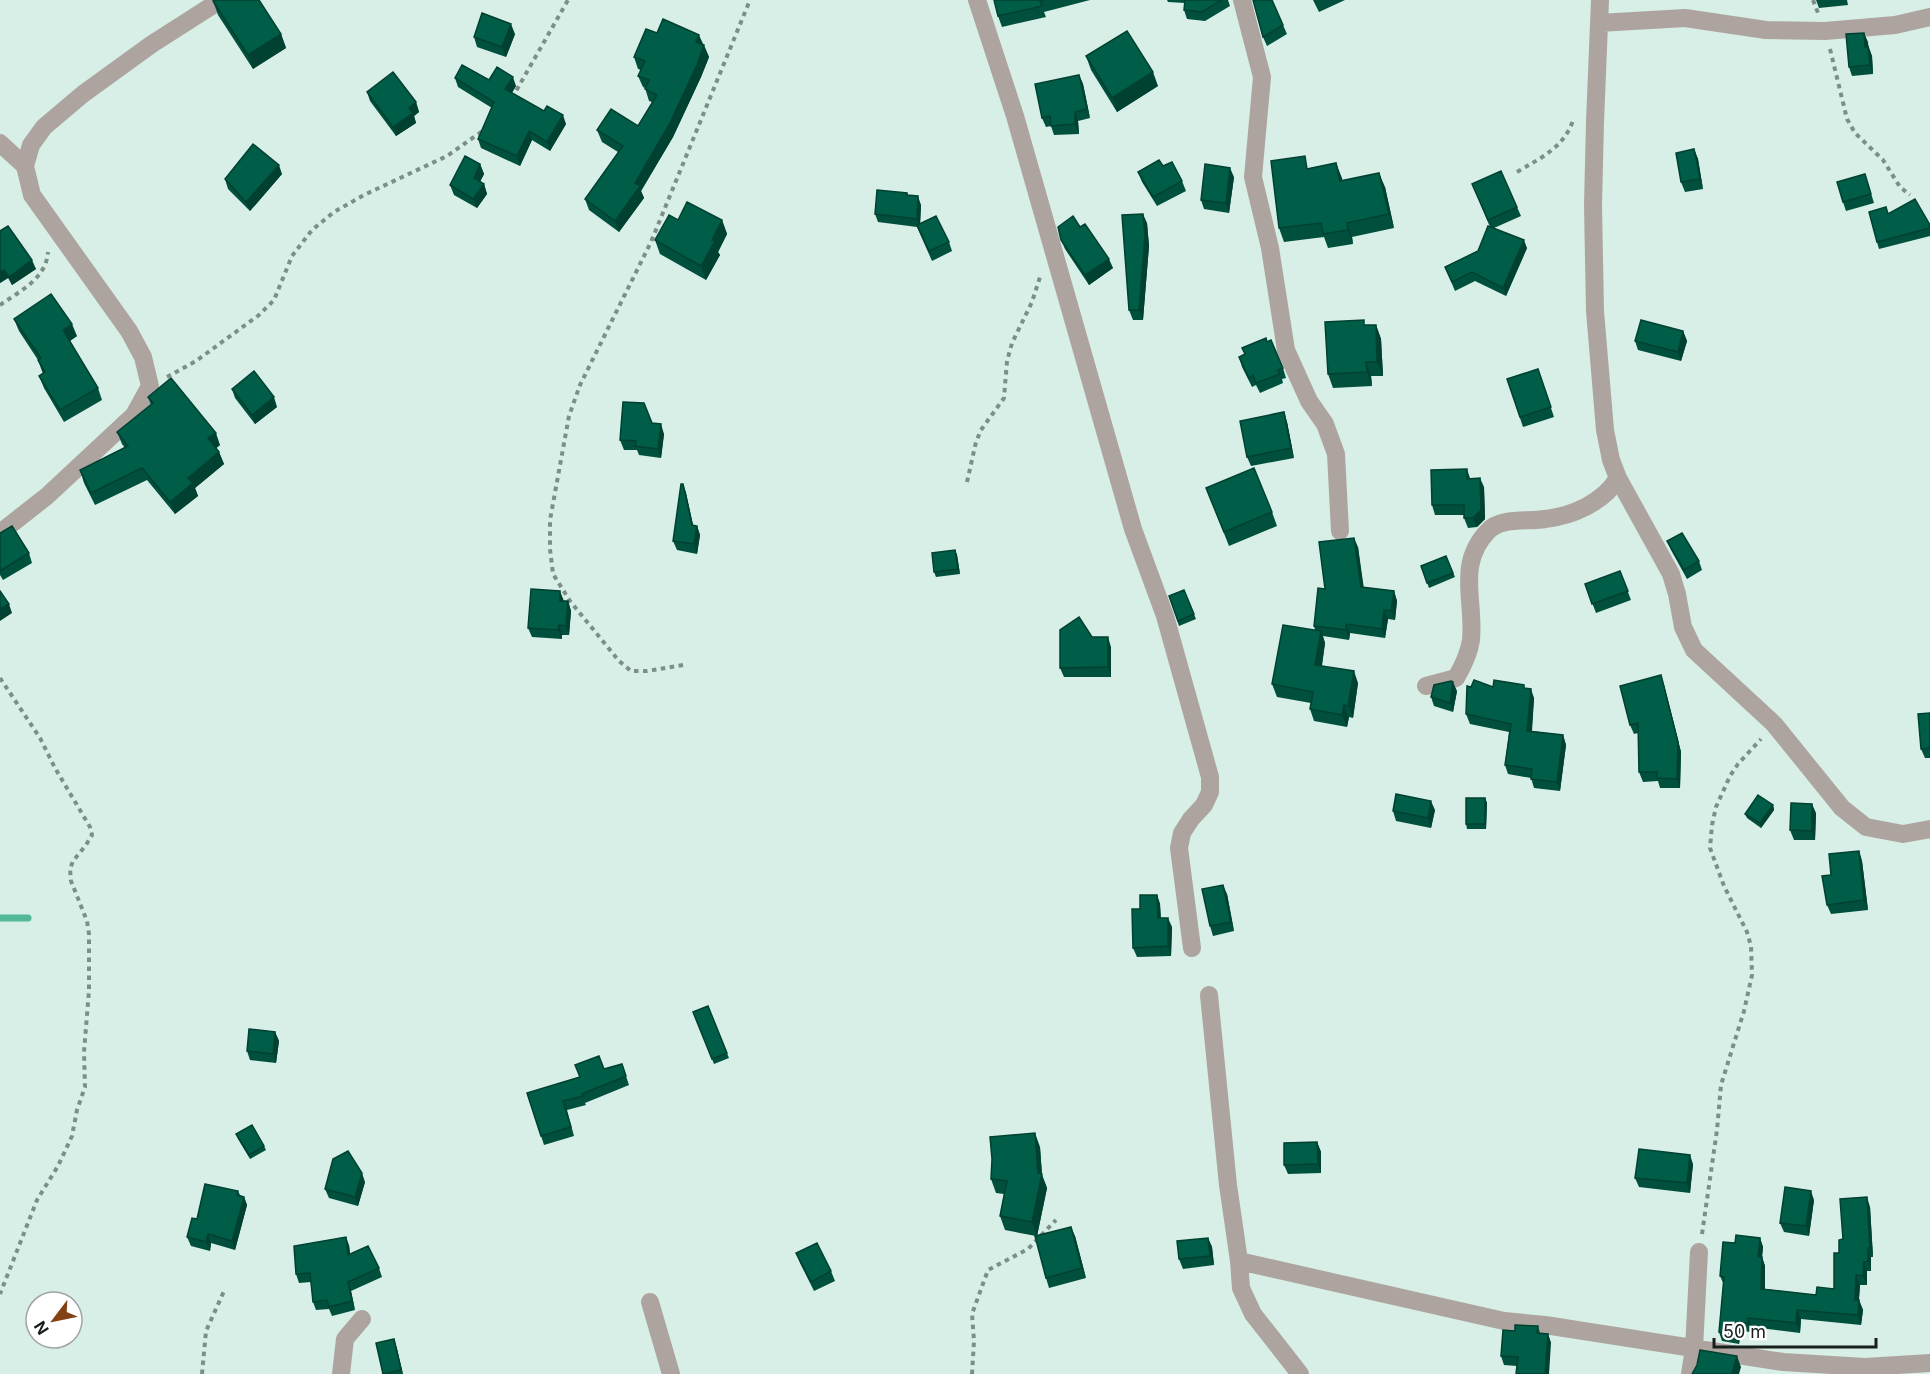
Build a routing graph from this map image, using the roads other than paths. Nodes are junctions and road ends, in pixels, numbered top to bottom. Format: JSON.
{"nodes":[{"id":1,"x":221,"y":0,"type":"edge"},
{"id":2,"x":977,"y":0,"type":"edge"},
{"id":3,"x":1242,"y":0,"type":"edge"},
{"id":4,"x":1600,"y":0,"type":"edge"},
{"id":5,"x":1930,"y":17,"type":"edge"},
{"id":6,"x":1599,"y":23,"type":"junction"},
{"id":7,"x":0,"y":143,"type":"edge"},
{"id":8,"x":25,"y":166,"type":"junction"},
{"id":9,"x":1618,"y":478,"type":"junction"},
{"id":10,"x":1340,"y":531,"type":"dead end"},
{"id":11,"x":0,"y":533,"type":"edge"},
{"id":12,"x":1426,"y":686,"type":"dead end"},
{"id":13,"x":1930,"y":829,"type":"edge"},
{"id":14,"x":1192,"y":948,"type":"dead end"},
{"id":15,"x":1209,"y":995,"type":"dead end"},
{"id":16,"x":1699,"y":1252,"type":"road end"},
{"id":17,"x":1239,"y":1261,"type":"junction"},
{"id":18,"x":650,"y":1302,"type":"dead end"},
{"id":19,"x":362,"y":1319,"type":"dead end"},
{"id":20,"x":1694,"y":1349,"type":"junction"},
{"id":21,"x":1930,"y":1364,"type":"edge"},
{"id":22,"x":341,"y":1374,"type":"edge"},
{"id":23,"x":671,"y":1374,"type":"edge"},
{"id":24,"x":1300,"y":1374,"type":"edge"},
{"id":25,"x":1690,"y":1374,"type":"edge"}],
"edges":[{"from":1,"to":8,"type":"street"},
{"from":2,"to":14,"type":"street"},
{"from":3,"to":10,"type":"street"},
{"from":4,"to":6,"type":"street"},
{"from":5,"to":6,"type":"street"},
{"from":6,"to":9,"type":"street"},
{"from":7,"to":8,"type":"street"},
{"from":8,"to":11,"type":"street"},
{"from":9,"to":12,"type":"street"},
{"from":9,"to":13,"type":"street"},
{"from":15,"to":17,"type":"street"},
{"from":16,"to":20,"type":"street"},
{"from":17,"to":20,"type":"street"},
{"from":17,"to":24,"type":"street"},
{"from":18,"to":23,"type":"street"},
{"from":19,"to":22,"type":"street"},
{"from":20,"to":21,"type":"street"},
{"from":20,"to":25,"type":"street"}]}
